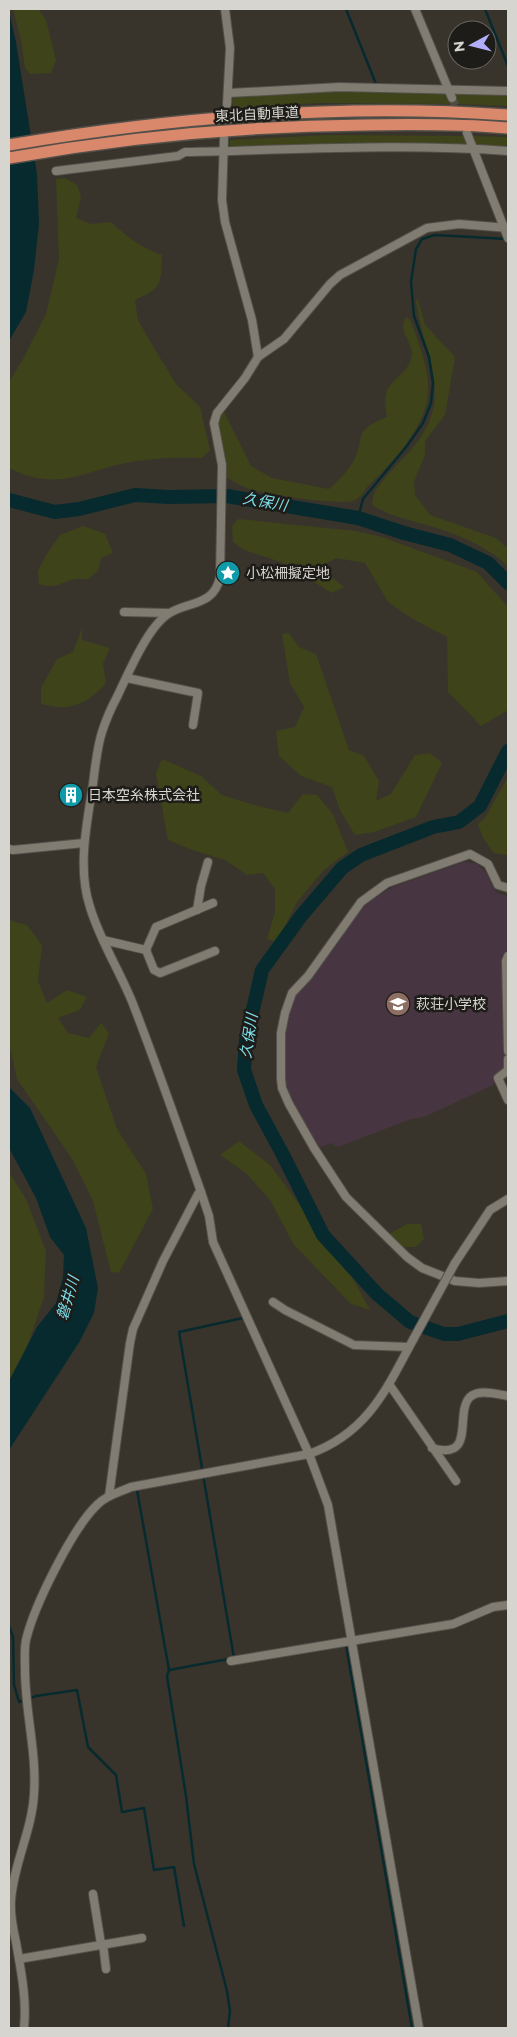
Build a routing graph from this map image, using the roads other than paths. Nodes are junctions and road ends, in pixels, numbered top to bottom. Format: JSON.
{"nodes":[{"id":1,"x":224,"y":9,"type":"edge"},
{"id":2,"x":415,"y":9,"type":"edge"},
{"id":3,"x":447,"y":88,"type":"junction"},
{"id":4,"x":508,"y":91,"type":"edge"},
{"id":5,"x":229,"y":92,"type":"junction"},
{"id":6,"x":452,"y":98,"type":"tunnel mouth"},
{"id":7,"x":227,"y":104,"type":"tunnel mouth"},
{"id":8,"x":508,"y":115,"type":"edge"},
{"id":9,"x":508,"y":128,"type":"edge"},
{"id":10,"x":467,"y":133,"type":"tunnel mouth"},
{"id":11,"x":224,"y":138,"type":"tunnel mouth"},
{"id":12,"x":9,"y":145,"type":"edge"},
{"id":13,"x":473,"y":149,"type":"junction"},
{"id":14,"x":224,"y":151,"type":"junction"},
{"id":15,"x":508,"y":151,"type":"edge"},
{"id":16,"x":9,"y":158,"type":"edge"},
{"id":17,"x":56,"y":171,"type":"dead end"},
{"id":18,"x":506,"y":227,"type":"edge"},
{"id":19,"x":508,"y":238,"type":"edge"},
{"id":20,"x":258,"y":357,"type":"junction"},
{"id":21,"x":124,"y":612,"type":"dead end"},
{"id":22,"x":169,"y":613,"type":"junction"},
{"id":23,"x":127,"y":678,"type":"junction"},
{"id":24,"x":193,"y":725,"type":"dead end"},
{"id":25,"x":84,"y":843,"type":"junction"},
{"id":26,"x":9,"y":849,"type":"edge"},
{"id":27,"x":208,"y":862,"type":"dead end"},
{"id":28,"x":508,"y":888,"type":"edge"},
{"id":29,"x":213,"y":903,"type":"dead end"},
{"id":30,"x":197,"y":910,"type":"junction"},
{"id":31,"x":103,"y":940,"type":"junction"},
{"id":32,"x":146,"y":950,"type":"junction"},
{"id":33,"x":215,"y":951,"type":"dead end"},
{"id":34,"x":508,"y":956,"type":"edge"},
{"id":35,"x":508,"y":1051,"type":"edge"},
{"id":36,"x":508,"y":1059,"type":"edge"},
{"id":37,"x":508,"y":1100,"type":"edge"},
{"id":38,"x":201,"y":1192,"type":"junction"},
{"id":39,"x":508,"y":1199,"type":"edge"},
{"id":40,"x":508,"y":1282,"type":"edge"},
{"id":41,"x":273,"y":1302,"type":"dead end"},
{"id":42,"x":409,"y":1348,"type":"junction"},
{"id":43,"x":389,"y":1384,"type":"junction"},
{"id":44,"x":508,"y":1396,"type":"edge"},
{"id":45,"x":432,"y":1448,"type":"junction"},
{"id":46,"x":309,"y":1454,"type":"junction"},
{"id":47,"x":456,"y":1481,"type":"dead end"},
{"id":48,"x":109,"y":1496,"type":"junction"},
{"id":49,"x":508,"y":1605,"type":"edge"},
{"id":50,"x":351,"y":1641,"type":"junction"},
{"id":51,"x":231,"y":1661,"type":"dead end"},
{"id":52,"x":92,"y":1894,"type":"dead end"},
{"id":53,"x":142,"y":1938,"type":"dead end"},
{"id":54,"x":102,"y":1944,"type":"junction"},
{"id":55,"x":19,"y":1959,"type":"junction"},
{"id":56,"x":106,"y":1969,"type":"dead end"},
{"id":57,"x":24,"y":2028,"type":"edge"},
{"id":58,"x":419,"y":2028,"type":"edge"}],
"edges":[{"from":1,"to":5,"type":"street"},
{"from":2,"to":3,"type":"street"},
{"from":3,"to":4,"type":"street"},
{"from":3,"to":5,"type":"street"},
{"from":3,"to":6,"type":"street"},
{"from":5,"to":7,"type":"street"},
{"from":8,"to":12,"type":"highway","name":"東北自動車道"},
{"from":9,"to":16,"type":"highway","name":"東北自動車道"},
{"from":10,"to":13,"type":"street"},
{"from":11,"to":14,"type":"street"},
{"from":13,"to":14,"type":"street"},
{"from":13,"to":15,"type":"street"},
{"from":13,"to":18,"type":"street"},
{"from":14,"to":17,"type":"street"},
{"from":14,"to":20,"type":"street"},
{"from":18,"to":19,"type":"street"},
{"from":18,"to":20,"type":"street"},
{"from":20,"to":22,"type":"street"},
{"from":21,"to":22,"type":"street"},
{"from":22,"to":23,"type":"street"},
{"from":23,"to":24,"type":"street"},
{"from":23,"to":25,"type":"street"},
{"from":25,"to":26,"type":"street"},
{"from":25,"to":31,"type":"street"},
{"from":27,"to":30,"type":"street"},
{"from":28,"to":40,"type":"street"},
{"from":29,"to":30,"type":"street"},
{"from":30,"to":32,"type":"street"},
{"from":31,"to":32,"type":"street"},
{"from":31,"to":38,"type":"street"},
{"from":32,"to":33,"type":"street"},
{"from":34,"to":35,"type":"street"},
{"from":36,"to":37,"type":"street"},
{"from":38,"to":46,"type":"street"},
{"from":38,"to":48,"type":"street"},
{"from":39,"to":42,"type":"street","bridge":true},
{"from":41,"to":42,"type":"street"},
{"from":42,"to":43,"type":"street"},
{"from":43,"to":45,"type":"street"},
{"from":43,"to":46,"type":"street"},
{"from":44,"to":45,"type":"street"},
{"from":45,"to":47,"type":"street"},
{"from":46,"to":48,"type":"street"},
{"from":46,"to":50,"type":"street"},
{"from":48,"to":55,"type":"street"},
{"from":49,"to":50,"type":"street"},
{"from":50,"to":51,"type":"street"},
{"from":50,"to":58,"type":"street"},
{"from":52,"to":54,"type":"street"},
{"from":53,"to":54,"type":"street"},
{"from":54,"to":55,"type":"street"},
{"from":54,"to":56,"type":"street"},
{"from":55,"to":57,"type":"street"}]}
